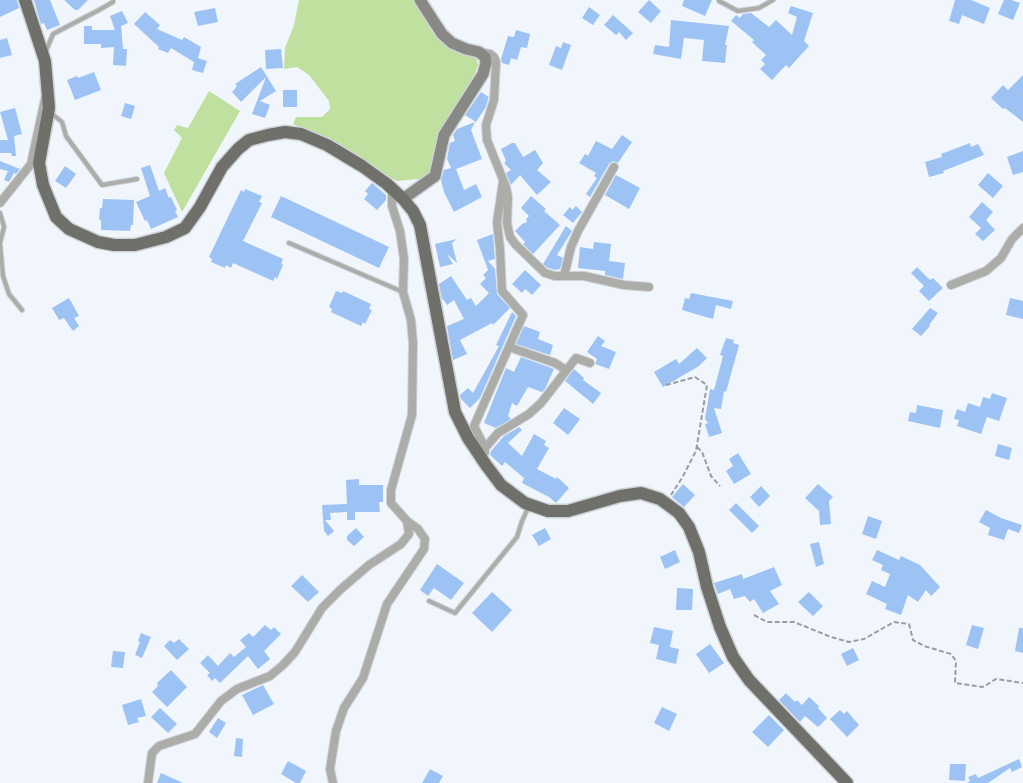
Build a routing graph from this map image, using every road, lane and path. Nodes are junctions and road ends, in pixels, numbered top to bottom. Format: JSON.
{"nodes":[{"id":1,"x":25,"y":0,"type":"edge"},
{"id":2,"x":113,"y":0,"type":"edge"},
{"id":3,"x":420,"y":0,"type":"edge"},
{"id":4,"x":773,"y":0,"type":"edge"},
{"id":5,"x":718,"y":1,"type":"edge"},
{"id":6,"x":479,"y":52,"type":"junction"},
{"id":7,"x":44,"y":56,"type":"junction"},
{"id":8,"x":48,"y":96,"type":"junction"},
{"id":9,"x":48,"y":112,"type":"junction"},
{"id":10,"x":614,"y":167,"type":"dead end"},
{"id":11,"x":137,"y":178,"type":"dead end"},
{"id":12,"x":503,"y":180,"type":"junction"},
{"id":13,"x":392,"y":188,"type":"junction"},
{"id":14,"x":403,"y":199,"type":"junction"},
{"id":15,"x":0,"y":203,"type":"edge"},
{"id":16,"x":0,"y":213,"type":"edge"},
{"id":17,"x":1023,"y":228,"type":"edge"},
{"id":18,"x":289,"y":243,"type":"dead end"},
{"id":19,"x":0,"y":244,"type":"edge"},
{"id":20,"x":564,"y":276,"type":"junction"},
{"id":21,"x":951,"y":285,"type":"dead end"},
{"id":22,"x":649,"y":287,"type":"dead end"},
{"id":23,"x":403,"y":292,"type":"junction"},
{"id":24,"x":22,"y":310,"type":"dead end"},
{"id":25,"x":509,"y":347,"type":"junction"},
{"id":26,"x":590,"y":363,"type":"dead end"},
{"id":27,"x":566,"y":370,"type":"junction"},
{"id":28,"x":666,"y":384,"type":"dead end"},
{"id":29,"x":696,"y":447,"type":"junction"},
{"id":30,"x":485,"y":448,"type":"junction"},
{"id":31,"x":486,"y":465,"type":"junction"},
{"id":32,"x":720,"y":486,"type":"dead end"},
{"id":33,"x":665,"y":503,"type":"junction"},
{"id":34,"x":530,"y":504,"type":"junction"},
{"id":35,"x":407,"y":521,"type":"junction"},
{"id":36,"x":429,"y":601,"type":"dead end"},
{"id":37,"x":754,"y":615,"type":"dead end"},
{"id":38,"x":1023,"y":684,"type":"edge"},
{"id":39,"x":148,"y":783,"type":"edge"},
{"id":40,"x":333,"y":783,"type":"edge"},
{"id":41,"x":847,"y":783,"type":"edge"}],
"edges":[{"from":1,"to":7,"type":"main road"},
{"from":2,"to":7,"type":"lane"},
{"from":3,"to":6,"type":"street"},
{"from":4,"to":5,"type":"lane"},
{"from":6,"to":12,"type":"street"},
{"from":6,"to":14,"type":"street"},
{"from":7,"to":8,"type":"main road"},
{"from":8,"to":9,"type":"main road"},
{"from":8,"to":15,"type":"street"},
{"from":9,"to":11,"type":"lane"},
{"from":9,"to":13,"type":"main road"},
{"from":10,"to":20,"type":"street"},
{"from":12,"to":20,"type":"street"},
{"from":12,"to":25,"type":"street"},
{"from":13,"to":14,"type":"main road"},
{"from":13,"to":23,"type":"street"},
{"from":14,"to":31,"type":"main road"},
{"from":16,"to":19,"type":"lane"},
{"from":17,"to":21,"type":"street"},
{"from":18,"to":23,"type":"lane"},
{"from":19,"to":24,"type":"lane"},
{"from":20,"to":22,"type":"street"},
{"from":23,"to":35,"type":"street"},
{"from":25,"to":27,"type":"street"},
{"from":25,"to":30,"type":"street"},
{"from":26,"to":27,"type":"street"},
{"from":27,"to":30,"type":"street"},
{"from":28,"to":29,"type":"path"},
{"from":29,"to":32,"type":"path"},
{"from":29,"to":33,"type":"path"},
{"from":30,"to":31,"type":"street"},
{"from":31,"to":34,"type":"main road"},
{"from":33,"to":34,"type":"main road"},
{"from":33,"to":41,"type":"main road"},
{"from":34,"to":36,"type":"lane"},
{"from":35,"to":39,"type":"street"},
{"from":35,"to":40,"type":"street"},
{"from":37,"to":38,"type":"path"}]}
